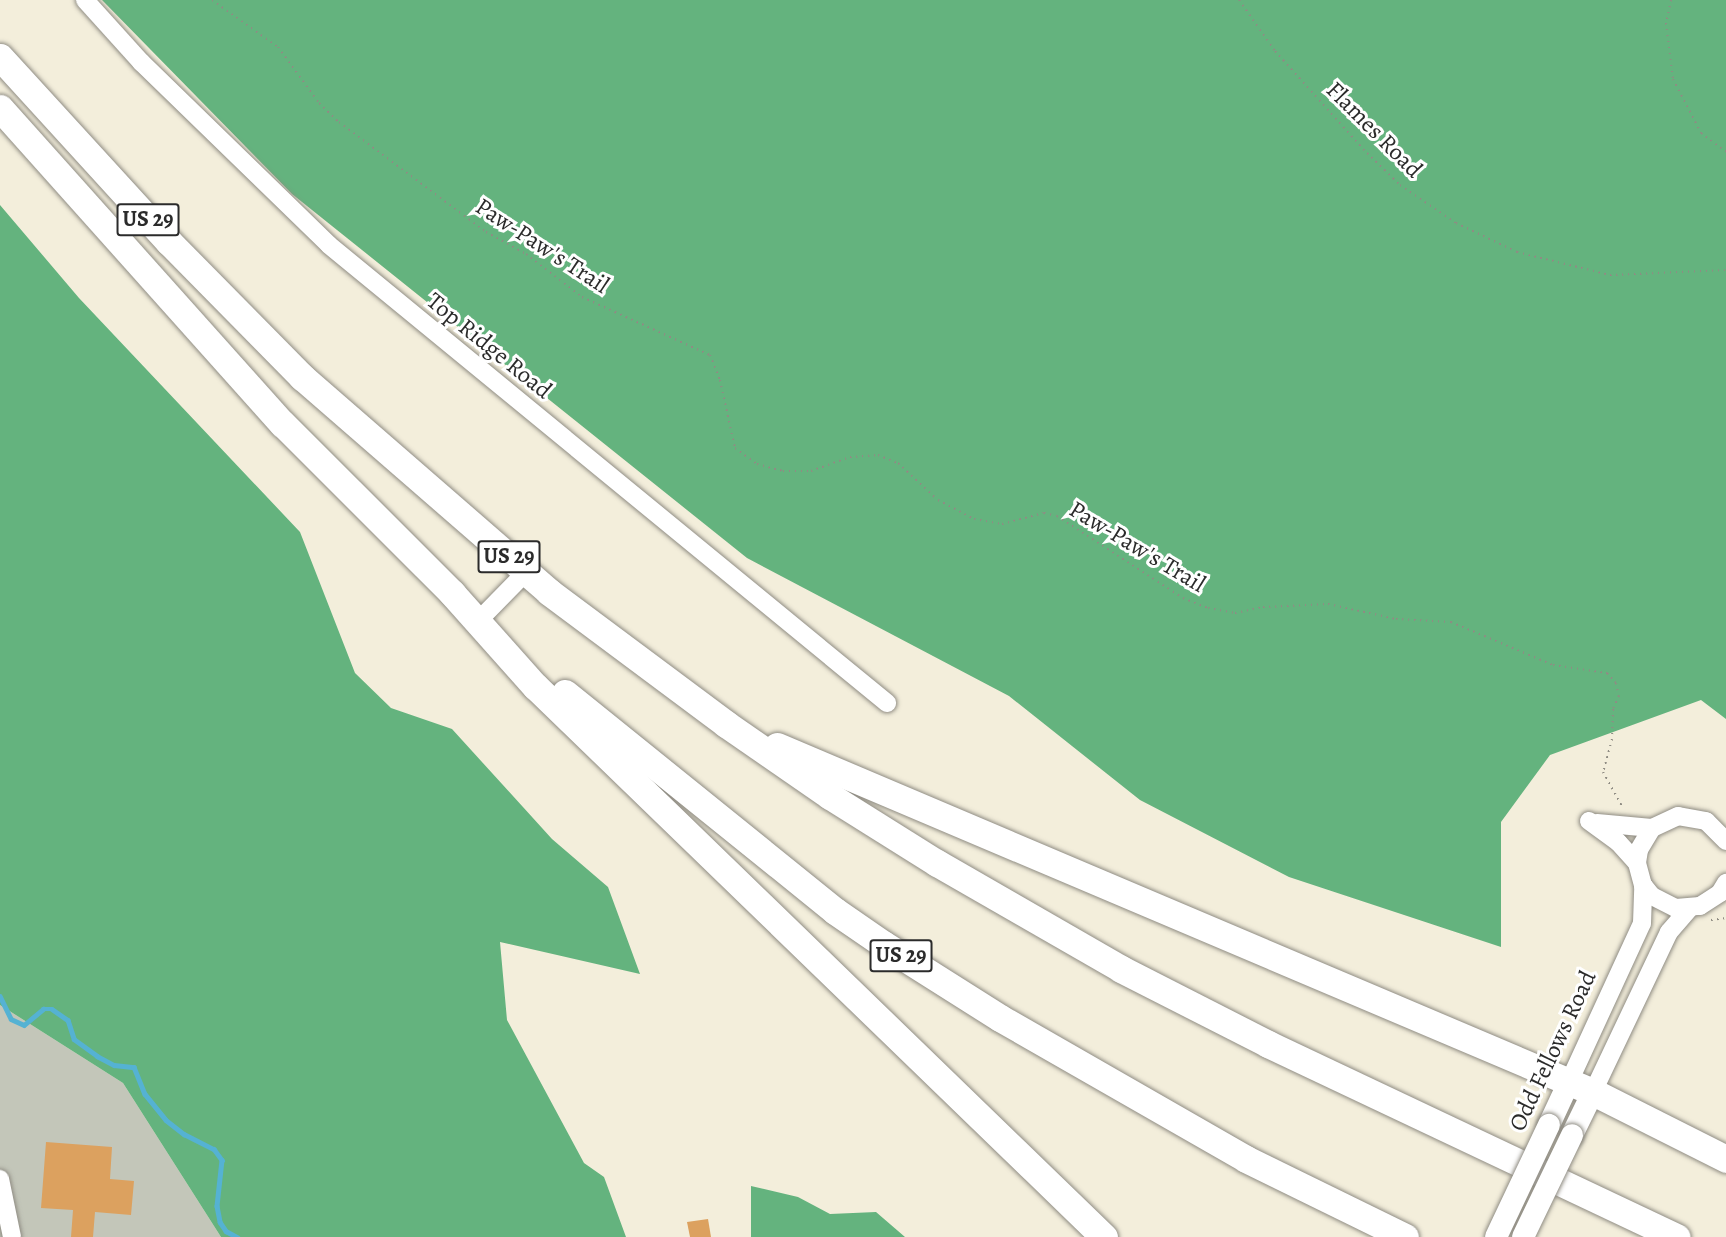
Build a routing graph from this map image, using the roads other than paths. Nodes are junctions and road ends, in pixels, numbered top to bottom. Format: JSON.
{"nodes":[{"id":1,"x":85,"y":0,"type":"edge"},
{"id":2,"x":0,"y":57,"type":"edge"},
{"id":3,"x":0,"y":108,"type":"edge"},
{"id":4,"x":526,"y":572,"type":"junction"},
{"id":5,"x":452,"y":593,"type":"junction"},
{"id":6,"x":482,"y":617,"type":"junction"},
{"id":7,"x":887,"y":703,"type":"dead end"},
{"id":8,"x":726,"y":724,"type":"junction"},
{"id":9,"x":1652,"y":828,"type":"junction"},
{"id":10,"x":1726,"y":841,"type":"edge"},
{"id":11,"x":1637,"y":863,"type":"junction"},
{"id":12,"x":1726,"y":883,"type":"edge"},
{"id":13,"x":1643,"y":885,"type":"junction"},
{"id":14,"x":1718,"y":900,"type":"edge"},
{"id":15,"x":1689,"y":909,"type":"junction"},
{"id":16,"x":1581,"y":1087,"type":"junction"},
{"id":17,"x":1726,"y":1159,"type":"edge"},
{"id":18,"x":0,"y":1179,"type":"edge"},
{"id":19,"x":12,"y":1237,"type":"edge"},
{"id":20,"x":1104,"y":1237,"type":"edge"},
{"id":21,"x":1405,"y":1237,"type":"edge"},
{"id":22,"x":1497,"y":1237,"type":"edge"},
{"id":23,"x":1523,"y":1237,"type":"edge"},
{"id":24,"x":1677,"y":1237,"type":"edge"}],
"edges":[{"from":1,"to":7,"type":"street","name":"Top Ridge Road"},
{"from":2,"to":4,"type":"highway","number":"US 29"},
{"from":3,"to":5,"type":"highway","number":"US 29"},
{"from":4,"to":6,"type":"street"},
{"from":4,"to":8,"type":"highway","number":"US 29"},
{"from":5,"to":6,"type":"highway","number":"US 29"},
{"from":5,"to":20,"type":"highway"},
{"from":6,"to":21,"type":"highway","number":"US 29"},
{"from":8,"to":16,"type":"highway"},
{"from":8,"to":24,"type":"highway","number":"US 29"},
{"from":9,"to":10,"type":"street"},
{"from":9,"to":11,"type":"street"},
{"from":9,"to":11,"type":"street"},
{"from":11,"to":13,"type":"street","name":"Odd Fellows Road"},
{"from":12,"to":14,"type":"street"},
{"from":13,"to":15,"type":"street"},
{"from":13,"to":16,"type":"street","name":"Odd Fellows Road"},
{"from":14,"to":15,"type":"street"},
{"from":15,"to":16,"type":"street","name":"Odd Fellows Road"},
{"from":16,"to":17,"type":"highway"},
{"from":16,"to":22,"type":"main road","name":"Odd Fellows Road","bridge":true},
{"from":16,"to":23,"type":"main road","name":"Odd Fellows Road","bridge":true},
{"from":18,"to":19,"type":"street"}]}
